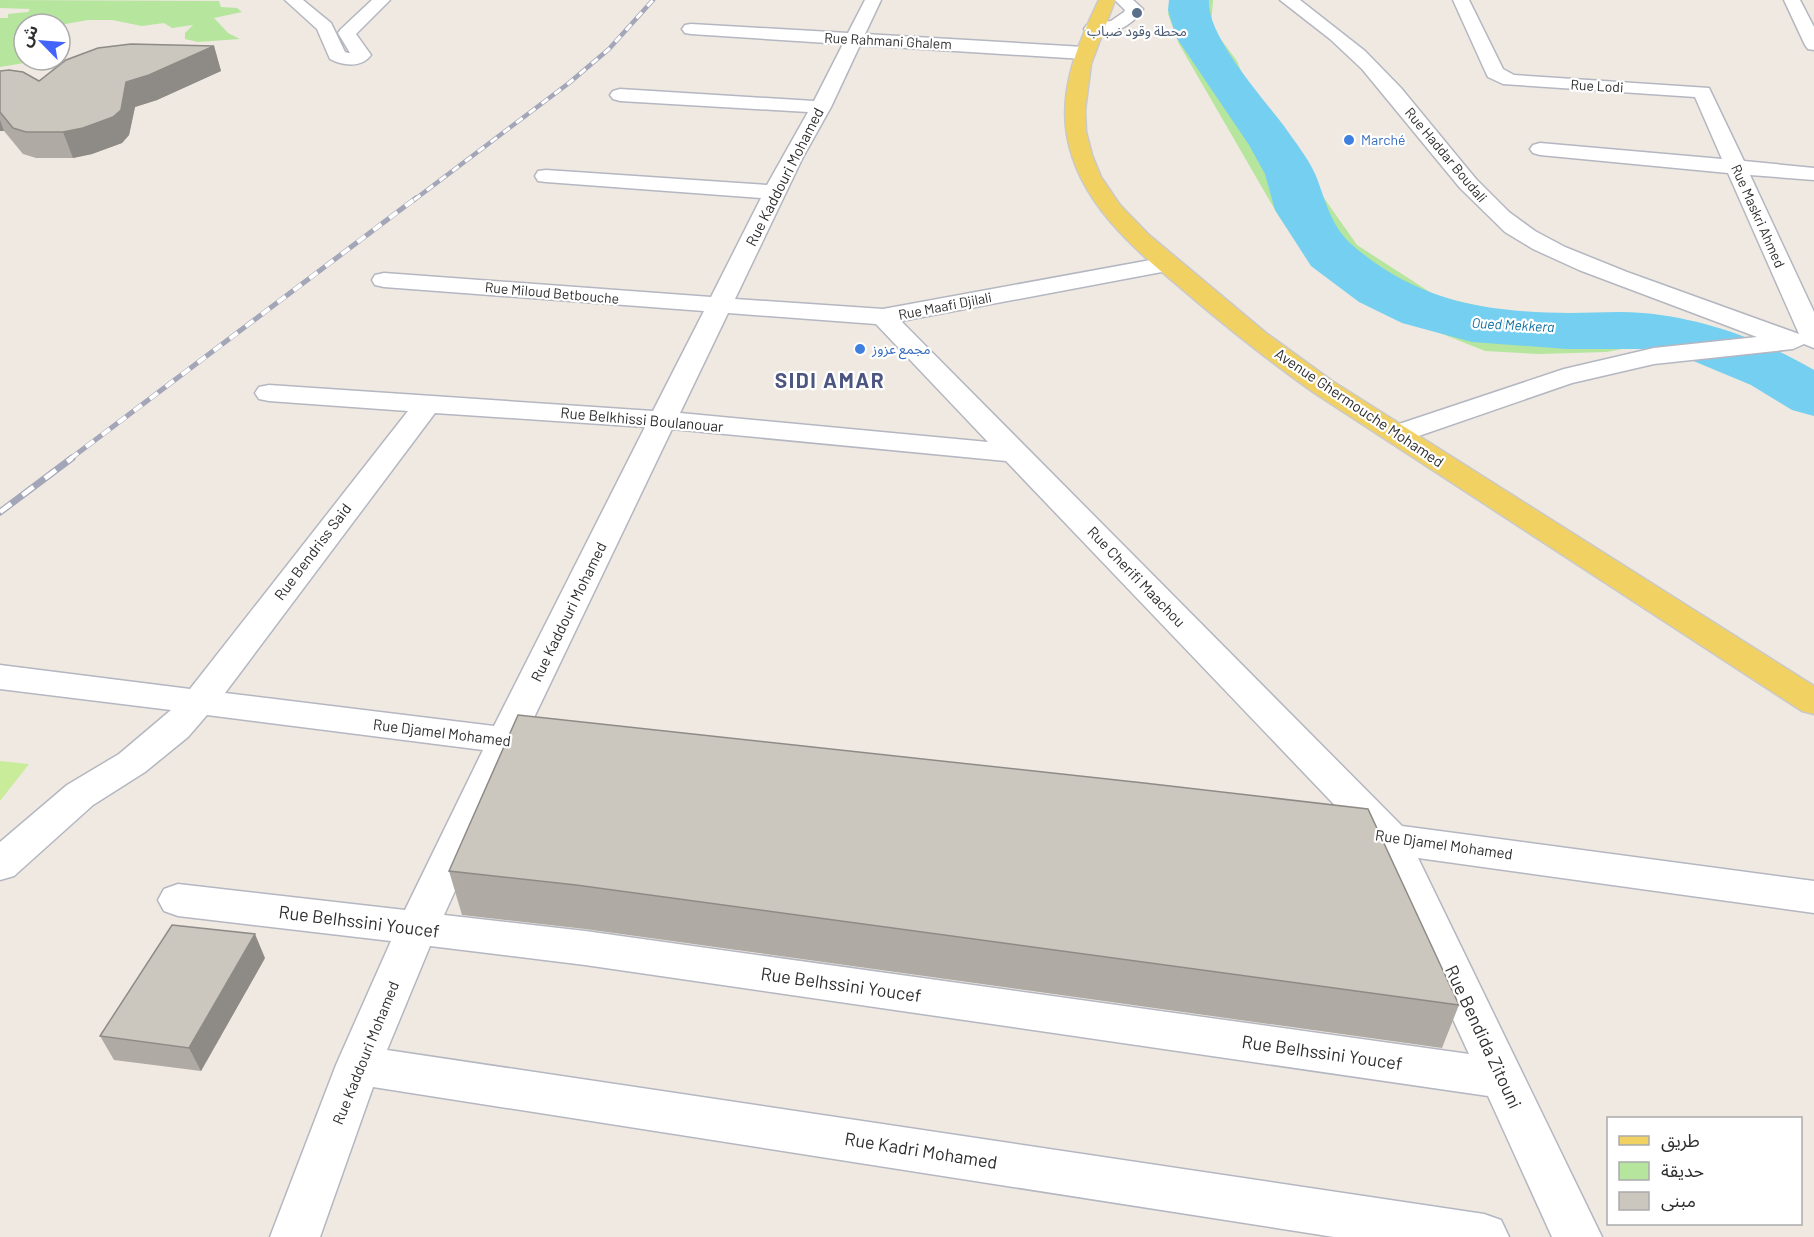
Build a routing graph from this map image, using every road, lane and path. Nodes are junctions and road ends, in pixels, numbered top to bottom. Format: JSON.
{"nodes":[{"id":1,"x":293,"y":0,"type":"edge"},
{"id":2,"x":382,"y":0,"type":"edge"},
{"id":3,"x":873,"y":0,"type":"edge"},
{"id":4,"x":1107,"y":0,"type":"edge"},
{"id":5,"x":1123,"y":0,"type":"edge"},
{"id":6,"x":1288,"y":0,"type":"edge"},
{"id":7,"x":1461,"y":0,"type":"edge"},
{"id":8,"x":1792,"y":0,"type":"edge"},
{"id":9,"x":349,"y":29,"type":"junction"},
{"id":10,"x":691,"y":29,"type":"dead end"},
{"id":11,"x":326,"y":32,"type":"junction"},
{"id":12,"x":854,"y":38,"type":"junction"},
{"id":13,"x":1089,"y":41,"type":"junction"},
{"id":14,"x":1814,"y":45,"type":"edge"},
{"id":15,"x":1702,"y":92,"type":"joint"},
{"id":16,"x":620,"y":95,"type":"dead end"},
{"id":17,"x":820,"y":107,"type":"junction"},
{"id":18,"x":1540,"y":149,"type":"dead end"},
{"id":19,"x":1737,"y":169,"type":"junction"},
{"id":20,"x":1814,"y":174,"type":"edge"},
{"id":21,"x":546,"y":176,"type":"dead end"},
{"id":22,"x":776,"y":192,"type":"junction"},
{"id":23,"x":1167,"y":264,"type":"junction"},
{"id":24,"x":384,"y":280,"type":"dead end"},
{"id":25,"x":720,"y":306,"type":"junction"},
{"id":26,"x":883,"y":317,"type":"junction"},
{"id":27,"x":1807,"y":340,"type":"edge"},
{"id":28,"x":269,"y":393,"type":"dead end"},
{"id":29,"x":427,"y":404,"type":"junction"},
{"id":30,"x":663,"y":420,"type":"junction"},
{"id":31,"x":1397,"y":434,"type":"junction"},
{"id":32,"x":1015,"y":453,"type":"junction"},
{"id":33,"x":0,"y":676,"type":"edge"},
{"id":34,"x":200,"y":701,"type":"junction"},
{"id":35,"x":1814,"y":702,"type":"edge"},
{"id":36,"x":505,"y":741,"type":"junction"},
{"id":37,"x":587,"y":750,"type":"edge"},
{"id":38,"x":1306,"y":828,"type":"edge"},
{"id":39,"x":1389,"y":837,"type":"junction"},
{"id":40,"x":0,"y":865,"type":"edge"},
{"id":41,"x":1814,"y":897,"type":"edge"},
{"id":42,"x":178,"y":900,"type":"dead end"},
{"id":43,"x":417,"y":929,"type":"junction"},
{"id":44,"x":358,"y":1065,"type":"junction"},
{"id":45,"x":1502,"y":1078,"type":"junction"},
{"id":46,"x":295,"y":1237,"type":"edge"},
{"id":47,"x":1484,"y":1237,"type":"edge"},
{"id":48,"x":1577,"y":1237,"type":"edge"}],
"edges":[{"from":1,"to":11,"type":"street"},
{"from":2,"to":9,"type":"street"},
{"from":3,"to":12,"type":"street","name":"Rue Kaddouri Mohamed"},
{"from":4,"to":13,"type":"main road","name":"Avenue Ghermouche Mohamed"},
{"from":5,"to":13,"type":"street","name":"Rue Rahmani Ghalem"},
{"from":6,"to":27,"type":"street","name":"Rue Haddar Boudali"},
{"from":7,"to":15,"type":"street","name":"Rue Lodi"},
{"from":8,"to":14,"type":"street"},
{"from":9,"to":11,"type":"street"},
{"from":9,"to":11,"type":"street"},
{"from":10,"to":12,"type":"street","name":"Rue Rahmani Ghalem"},
{"from":12,"to":13,"type":"street","name":"Rue Rahmani Ghalem"},
{"from":12,"to":17,"type":"street","name":"Rue Kaddouri Mohamed"},
{"from":13,"to":23,"type":"main road","name":"Avenue Ghermouche Mohamed"},
{"from":15,"to":19,"type":"street","name":"Rue Maskri Ahmed"},
{"from":16,"to":17,"type":"street"},
{"from":17,"to":22,"type":"street","name":"Rue Kaddouri Mohamed"},
{"from":18,"to":19,"type":"street"},
{"from":19,"to":20,"type":"street"},
{"from":19,"to":27,"type":"street","name":"Rue Maskri Ahmed"},
{"from":21,"to":22,"type":"street"},
{"from":22,"to":25,"type":"street","name":"Rue Kaddouri Mohamed"},
{"from":23,"to":26,"type":"street","name":"Rue Maafi Djilali"},
{"from":23,"to":31,"type":"main road","name":"Avenue Ghermouche Mohamed"},
{"from":24,"to":25,"type":"street","name":"Rue Miloud Betbouche"},
{"from":25,"to":26,"type":"street","name":"Rue Maafi Djilali"},
{"from":25,"to":30,"type":"street","name":"Rue Kaddouri Mohamed"},
{"from":26,"to":32,"type":"street","name":"Rue Cherifi Maachou"},
{"from":27,"to":31,"type":"street"},
{"from":28,"to":29,"type":"street","name":"Rue Belkhissi Boulanouar"},
{"from":29,"to":30,"type":"street","name":"Rue Belkhissi Boulanouar"},
{"from":29,"to":34,"type":"street","name":"Rue Bendriss Said"},
{"from":30,"to":32,"type":"street","name":"Rue Belkhissi Boulanouar"},
{"from":30,"to":36,"type":"street","name":"Rue Kaddouri Mohamed"},
{"from":31,"to":35,"type":"main road","name":"Avenue Ghermouche Mohamed"},
{"from":32,"to":39,"type":"street","name":"Rue Cherifi Maachou"},
{"from":33,"to":34,"type":"street","name":"Rue Djamel Mohamed"},
{"from":34,"to":36,"type":"street","name":"Rue Djamel Mohamed"},
{"from":34,"to":40,"type":"street","name":"Rue Bendriss Said"},
{"from":36,"to":37,"type":"street","name":"Rue Djamel Mohamed"},
{"from":36,"to":43,"type":"street","name":"Rue Kaddouri Mohamed"},
{"from":38,"to":39,"type":"street","name":"Rue Djamel Mohamed"},
{"from":39,"to":41,"type":"street","name":"Rue Djamel Mohamed"},
{"from":39,"to":45,"type":"street","name":"Rue Bendida Zitouni"},
{"from":42,"to":43,"type":"street","name":"Rue Belhssini Youcef"},
{"from":43,"to":44,"type":"street","name":"Rue Kaddouri Mohamed"},
{"from":43,"to":45,"type":"street","name":"Rue Belhssini Youcef"},
{"from":44,"to":46,"type":"street","name":"Rue Kaddouri Mohamed"},
{"from":44,"to":47,"type":"street","name":"Rue Kadri Mohamed"},
{"from":45,"to":48,"type":"street","name":"Rue Bendida Zitouni"}]}
